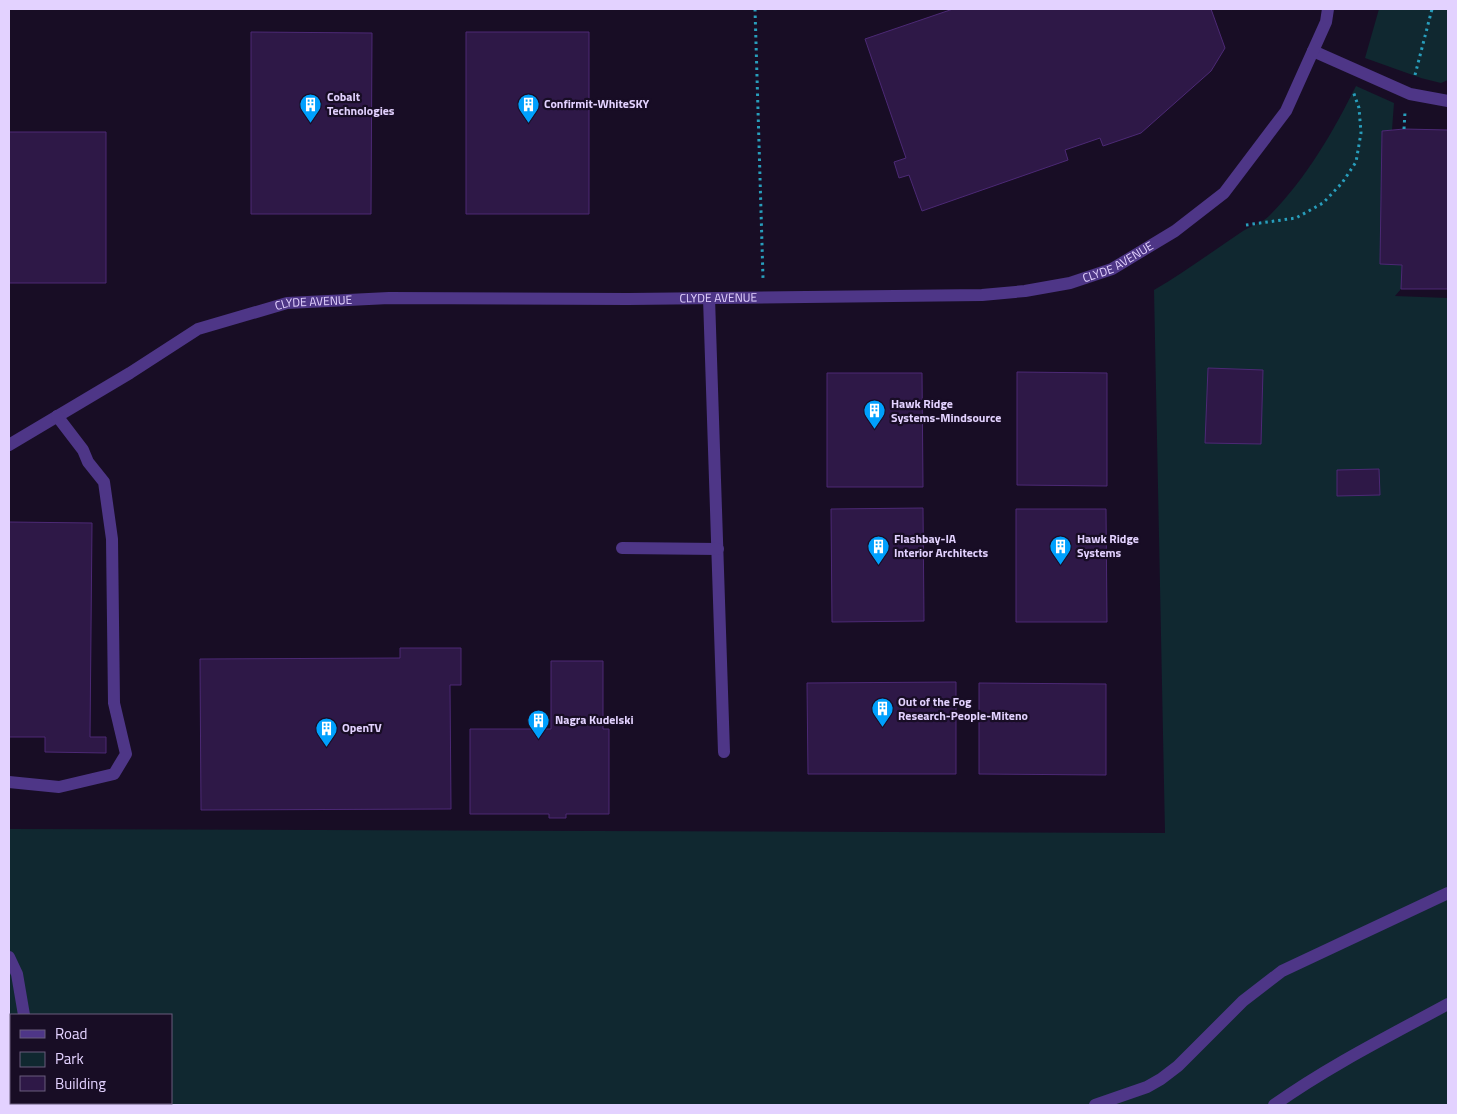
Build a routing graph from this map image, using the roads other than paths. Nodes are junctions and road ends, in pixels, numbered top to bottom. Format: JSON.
{"nodes":[{"id":1,"x":1328,"y":9,"type":"edge"},
{"id":2,"x":1313,"y":52,"type":"junction"},
{"id":3,"x":1448,"y":100,"type":"edge"},
{"id":4,"x":709,"y":298,"type":"junction"},
{"id":5,"x":57,"y":416,"type":"junction"},
{"id":6,"x":9,"y":445,"type":"edge"},
{"id":7,"x":622,"y":548,"type":"dead end"},
{"id":8,"x":718,"y":549,"type":"junction"},
{"id":9,"x":724,"y":752,"type":"dead end"},
{"id":10,"x":9,"y":782,"type":"edge"},
{"id":11,"x":1448,"y":893,"type":"edge"},
{"id":12,"x":9,"y":957,"type":"edge"},
{"id":13,"x":1448,"y":1004,"type":"edge"},
{"id":14,"x":24,"y":1014,"type":"edge"},
{"id":15,"x":1095,"y":1105,"type":"edge"},
{"id":16,"x":1274,"y":1105,"type":"edge"}],
"edges":[{"from":1,"to":2,"type":"street","name":"CLYDE AVENUE"},
{"from":2,"to":3,"type":"street"},
{"from":2,"to":4,"type":"street","name":"CLYDE AVENUE"},
{"from":4,"to":5,"type":"street","name":"CLYDE AVENUE"},
{"from":4,"to":8,"type":"street"},
{"from":5,"to":6,"type":"street","name":"CLYDE AVENUE"},
{"from":5,"to":10,"type":"street"},
{"from":7,"to":8,"type":"street"},
{"from":8,"to":9,"type":"street"},
{"from":11,"to":15,"type":"street"},
{"from":12,"to":14,"type":"street"},
{"from":13,"to":16,"type":"street"}]}
